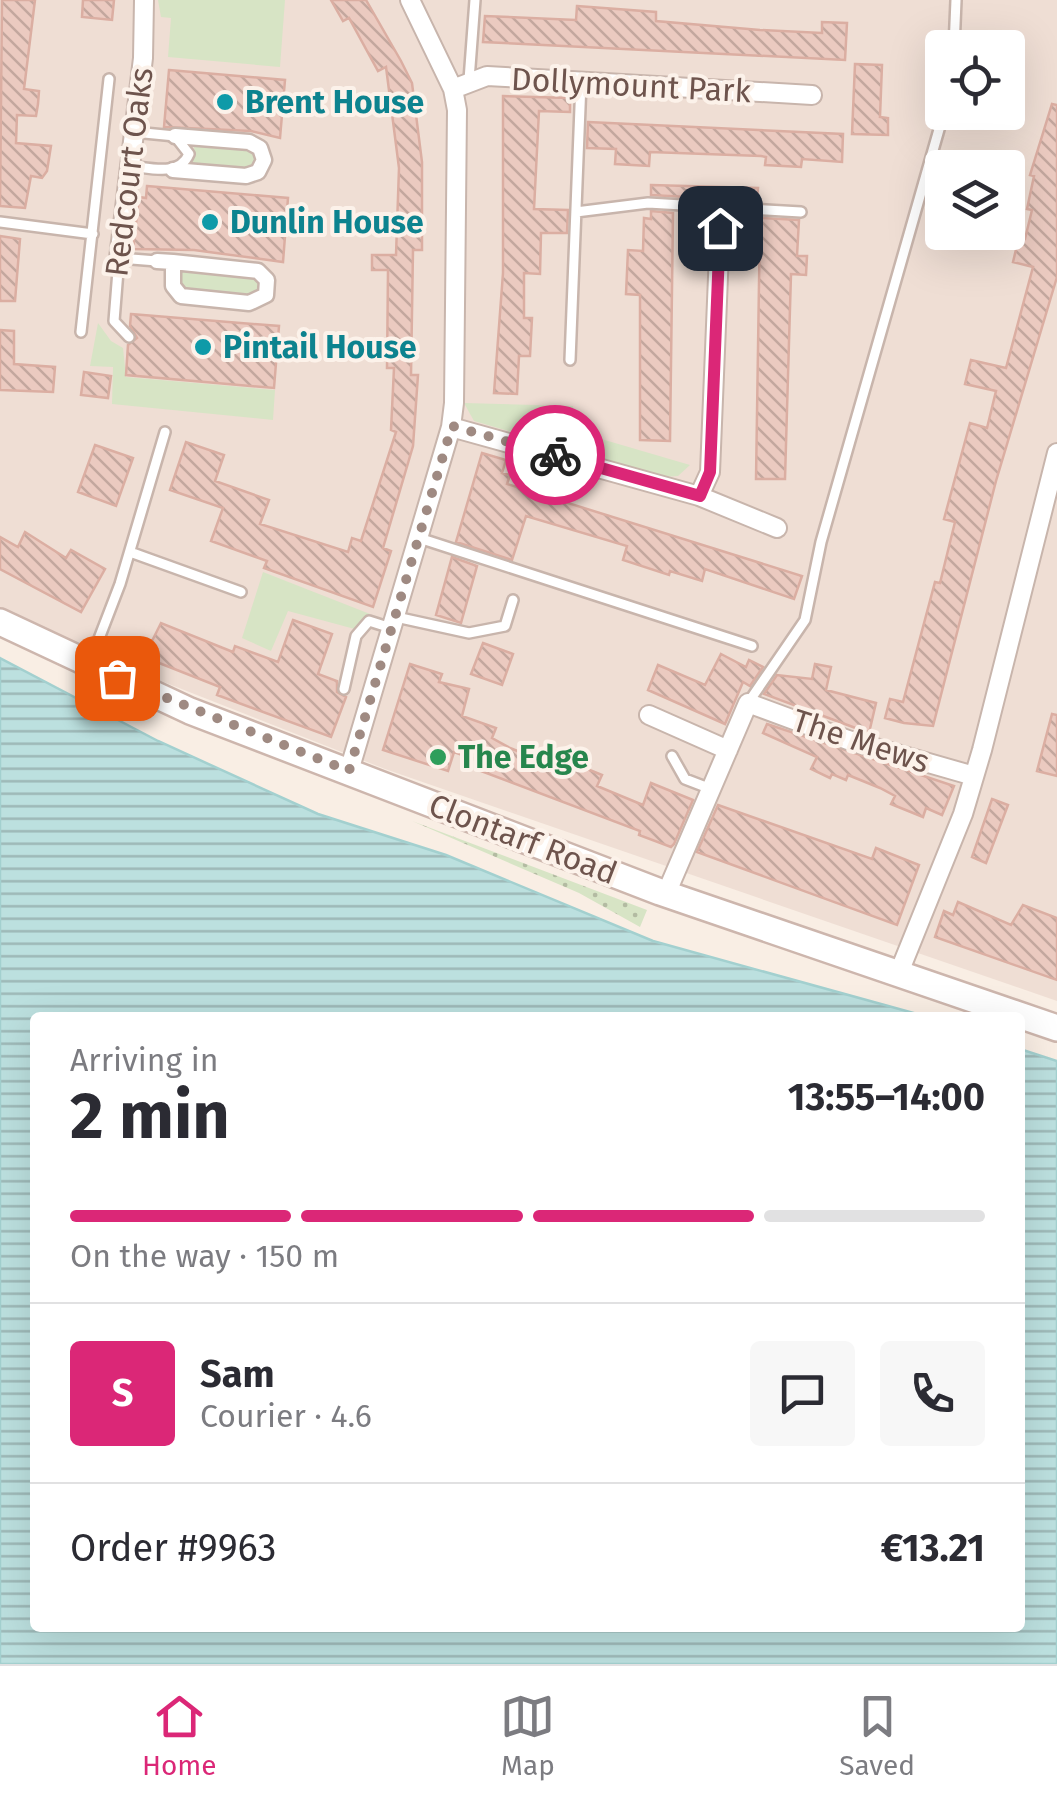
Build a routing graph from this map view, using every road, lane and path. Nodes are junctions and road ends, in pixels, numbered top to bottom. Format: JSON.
{"nodes":[{"id":1,"x":144,"y":0,"type":"edge"},
{"id":2,"x":410,"y":0,"type":"edge"},
{"id":3,"x":475,"y":0,"type":"edge"},
{"id":4,"x":956,"y":0,"type":"edge"},
{"id":5,"x":955,"y":30,"type":"edge"},
{"id":6,"x":109,"y":79,"type":"dead end"},
{"id":7,"x":581,"y":82,"type":"junction"},
{"id":8,"x":460,"y":85,"type":"junction"},
{"id":9,"x":812,"y":94,"type":"dead end"},
{"id":10,"x":939,"y":130,"type":"edge"},
{"id":11,"x":134,"y":132,"type":"junction"},
{"id":12,"x":175,"y":136,"type":"junction"},
{"id":13,"x":130,"y":166,"type":"junction"},
{"id":14,"x":173,"y":170,"type":"junction"},
{"id":15,"x":576,"y":212,"type":"junction"},
{"id":16,"x":801,"y":212,"type":"dead end"},
{"id":17,"x":0,"y":222,"type":"edge"},
{"id":18,"x":720,"y":228,"type":"dead end"},
{"id":19,"x":93,"y":234,"type":"junction"},
{"id":20,"x":118,"y":258,"type":"junction"},
{"id":21,"x":157,"y":261,"type":"joint"},
{"id":22,"x":173,"y":262,"type":"junction"},
{"id":23,"x":82,"y":332,"type":"dead end"},
{"id":24,"x":129,"y":337,"type":"dead end"},
{"id":25,"x":570,"y":360,"type":"dead end"},
{"id":26,"x":452,"y":426,"type":"junction"},
{"id":27,"x":165,"y":432,"type":"dead end"},
{"id":28,"x":1057,"y":453,"type":"edge"},
{"id":29,"x":700,"y":496,"type":"junction"},
{"id":30,"x":777,"y":528,"type":"dead end"},
{"id":31,"x":418,"y":538,"type":"junction"},
{"id":32,"x":130,"y":552,"type":"junction"},
{"id":33,"x":241,"y":592,"type":"dead end"},
{"id":34,"x":514,"y":600,"type":"dead end"},
{"id":35,"x":0,"y":622,"type":"edge"},
{"id":36,"x":395,"y":623,"type":"junction"},
{"id":37,"x":752,"y":646,"type":"dead end"},
{"id":38,"x":88,"y":666,"type":"junction"},
{"id":39,"x":344,"y":689,"type":"dead end"},
{"id":40,"x":748,"y":703,"type":"junction"},
{"id":41,"x":649,"y":715,"type":"dead end"},
{"id":42,"x":728,"y":750,"type":"junction"},
{"id":43,"x":672,"y":756,"type":"dead end"},
{"id":44,"x":349,"y":771,"type":"junction"},
{"id":45,"x":974,"y":776,"type":"junction"},
{"id":46,"x":711,"y":789,"type":"junction"},
{"id":47,"x":666,"y":894,"type":"junction"},
{"id":48,"x":898,"y":975,"type":"junction"},
{"id":49,"x":1009,"y":1012,"type":"edge"},
{"id":50,"x":1025,"y":1017,"type":"edge"},
{"id":51,"x":1057,"y":1028,"type":"edge"}],
"edges":[{"from":1,"to":11,"type":"street","name":"Redcourt Oaks"},
{"from":2,"to":8,"type":"street"},
{"from":3,"to":8,"type":"lane"},
{"from":4,"to":5,"type":"lane"},
{"from":6,"to":19,"type":"lane"},
{"from":7,"to":8,"type":"street","name":"Dollymount Park"},
{"from":7,"to":9,"type":"street","name":"Dollymount Park"},
{"from":7,"to":15,"type":"lane"},
{"from":8,"to":26,"type":"street"},
{"from":10,"to":40,"type":"lane"},
{"from":11,"to":12,"type":"lane"},
{"from":11,"to":13,"type":"street","name":"Redcourt Oaks"},
{"from":12,"to":14,"type":"lane"},
{"from":12,"to":14,"type":"street"},
{"from":13,"to":14,"type":"lane"},
{"from":13,"to":20,"type":"street","name":"Redcourt Oaks"},
{"from":15,"to":16,"type":"lane"},
{"from":15,"to":25,"type":"lane"},
{"from":17,"to":19,"type":"lane"},
{"from":18,"to":29,"type":"street"},
{"from":19,"to":23,"type":"lane"},
{"from":20,"to":21,"type":"lane"},
{"from":20,"to":24,"type":"lane","name":"Redcourt Oaks"},
{"from":21,"to":22,"type":"street"},
{"from":22,"to":22,"type":"street"},
{"from":26,"to":29,"type":"street"},
{"from":26,"to":31,"type":"street"},
{"from":27,"to":32,"type":"lane"},
{"from":28,"to":45,"type":"street"},
{"from":29,"to":30,"type":"street"},
{"from":31,"to":36,"type":"street"},
{"from":31,"to":37,"type":"lane"},
{"from":32,"to":33,"type":"lane"},
{"from":32,"to":38,"type":"lane"},
{"from":34,"to":36,"type":"lane"},
{"from":35,"to":38,"type":"main road","name":"Clontarf Road"},
{"from":36,"to":39,"type":"lane"},
{"from":36,"to":44,"type":"street"},
{"from":38,"to":44,"type":"main road","name":"Clontarf Road"},
{"from":40,"to":42,"type":"street"},
{"from":40,"to":45,"type":"street","name":"The Mews"},
{"from":41,"to":42,"type":"street"},
{"from":42,"to":46,"type":"street"},
{"from":43,"to":46,"type":"lane"},
{"from":44,"to":47,"type":"main road","name":"Clontarf Road"},
{"from":45,"to":48,"type":"street"},
{"from":46,"to":47,"type":"street"},
{"from":47,"to":48,"type":"main road","name":"Clontarf Road"},
{"from":48,"to":49,"type":"main road","name":"Clontarf Road"},
{"from":50,"to":51,"type":"main road","name":"Clontarf Road"}]}
